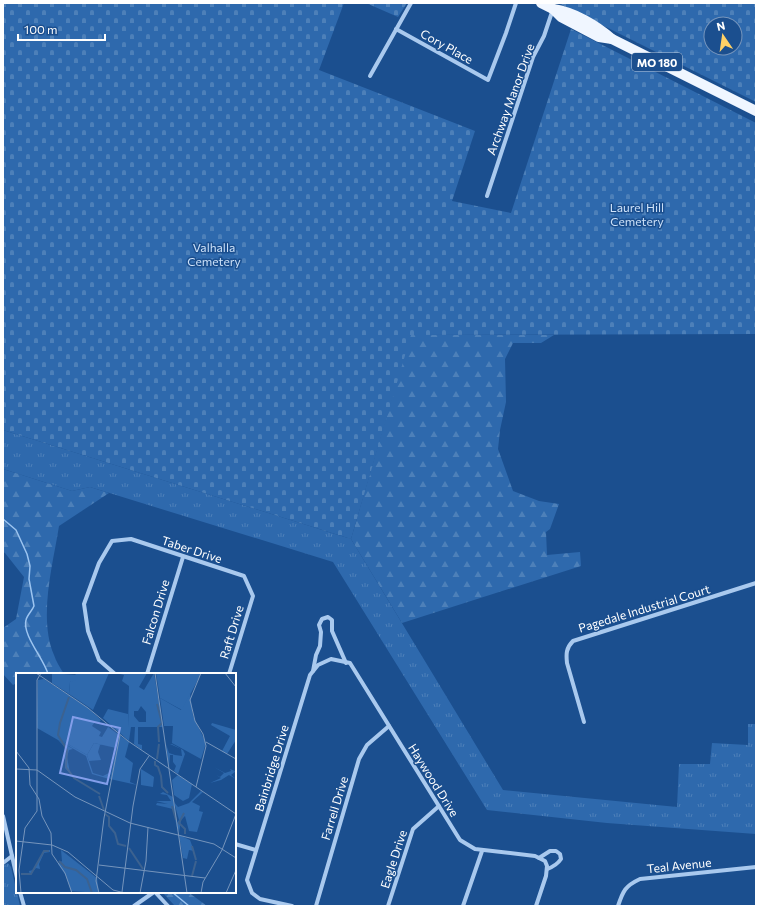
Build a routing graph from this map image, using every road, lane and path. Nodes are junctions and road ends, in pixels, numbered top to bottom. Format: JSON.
{"nodes":[{"id":1,"x":411,"y":3,"type":"edge"},
{"id":2,"x":516,"y":3,"type":"edge"},
{"id":3,"x":541,"y":3,"type":"edge"},
{"id":4,"x":553,"y":9,"type":"junction"},
{"id":5,"x":396,"y":29,"type":"junction"},
{"id":6,"x":370,"y":76,"type":"dead end"},
{"id":7,"x":743,"y":105,"type":"junction"},
{"id":8,"x":756,"y":111,"type":"edge"},
{"id":9,"x":756,"y":119,"type":"edge"},
{"id":10,"x":487,"y":196,"type":"dead end"},
{"id":11,"x":183,"y":556,"type":"junction"},
{"id":12,"x":756,"y":583,"type":"edge"},
{"id":13,"x":253,"y":596,"type":"joint"},
{"id":14,"x":346,"y":662,"type":"junction"},
{"id":15,"x":313,"y":671,"type":"junction"},
{"id":16,"x":114,"y":673,"type":"edge"},
{"id":17,"x":147,"y":673,"type":"edge"},
{"id":18,"x":229,"y":673,"type":"edge"},
{"id":19,"x":584,"y":722,"type":"dead end"},
{"id":20,"x":389,"y":726,"type":"junction"},
{"id":21,"x":439,"y":806,"type":"junction"},
{"id":22,"x":3,"y":816,"type":"edge"},
{"id":23,"x":236,"y":844,"type":"edge"},
{"id":24,"x":256,"y":850,"type":"junction"},
{"id":25,"x":482,"y":851,"type":"junction"},
{"id":26,"x":12,"y":856,"type":"junction"},
{"id":27,"x":539,"y":858,"type":"junction"},
{"id":28,"x":3,"y":862,"type":"edge"},
{"id":29,"x":756,"y":867,"type":"edge"},
{"id":30,"x":547,"y":869,"type":"junction"},
{"id":31,"x":16,"y":874,"type":"edge"},
{"id":32,"x":20,"y":893,"type":"edge"},
{"id":33,"x":153,"y":893,"type":"edge"},
{"id":34,"x":155,"y":893,"type":"edge"},
{"id":35,"x":24,"y":906,"type":"edge"},
{"id":36,"x":134,"y":906,"type":"edge"},
{"id":37,"x":168,"y":906,"type":"edge"},
{"id":38,"x":292,"y":906,"type":"edge"},
{"id":39,"x":316,"y":906,"type":"edge"},
{"id":40,"x":388,"y":906,"type":"edge"},
{"id":41,"x":463,"y":906,"type":"edge"},
{"id":42,"x":536,"y":906,"type":"edge"},
{"id":43,"x":618,"y":906,"type":"edge"}],
"edges":[{"from":1,"to":5,"type":"street"},
{"from":2,"to":5,"type":"street","name":"Cory Place"},
{"from":3,"to":4,"type":"main road","number":"MO 180"},
{"from":4,"to":7,"type":"main road","number":"MO 180"},
{"from":4,"to":10,"type":"street","name":"Archway Manor Drive"},
{"from":5,"to":6,"type":"street"},
{"from":7,"to":8,"type":"main road","number":"MO 180"},
{"from":7,"to":9,"type":"main road"},
{"from":11,"to":13,"type":"street","name":"Taber Drive"},
{"from":11,"to":16,"type":"street","name":"Taber Drive"},
{"from":11,"to":17,"type":"street","name":"Falcon Drive"},
{"from":12,"to":19,"type":"street","name":"Pagedale Industrial Court"},
{"from":13,"to":18,"type":"street","name":"Raft Drive"},
{"from":14,"to":15,"type":"street"},
{"from":14,"to":15,"type":"street","name":"Haywood Drive"},
{"from":14,"to":20,"type":"street","name":"Haywood Drive"},
{"from":15,"to":24,"type":"street","name":"Bainbridge Drive"},
{"from":20,"to":21,"type":"street","name":"Haywood Drive"},
{"from":20,"to":39,"type":"street","name":"Farrell Drive"},
{"from":21,"to":25,"type":"street","name":"Haywood Drive"},
{"from":21,"to":40,"type":"street","name":"Eagle Drive"},
{"from":22,"to":26,"type":"street"},
{"from":23,"to":24,"type":"street"},
{"from":24,"to":38,"type":"street","name":"Bainbridge Drive"},
{"from":25,"to":27,"type":"street","name":"Haywood Drive"},
{"from":25,"to":41,"type":"street"},
{"from":26,"to":28,"type":"street"},
{"from":26,"to":31,"type":"street"},
{"from":27,"to":30,"type":"street","name":"Haywood Drive"},
{"from":27,"to":30,"type":"street"},
{"from":29,"to":43,"type":"street","name":"Teal Avenue"},
{"from":30,"to":42,"type":"street"},
{"from":32,"to":35,"type":"street"},
{"from":33,"to":36,"type":"street"},
{"from":34,"to":37,"type":"street"}]}
